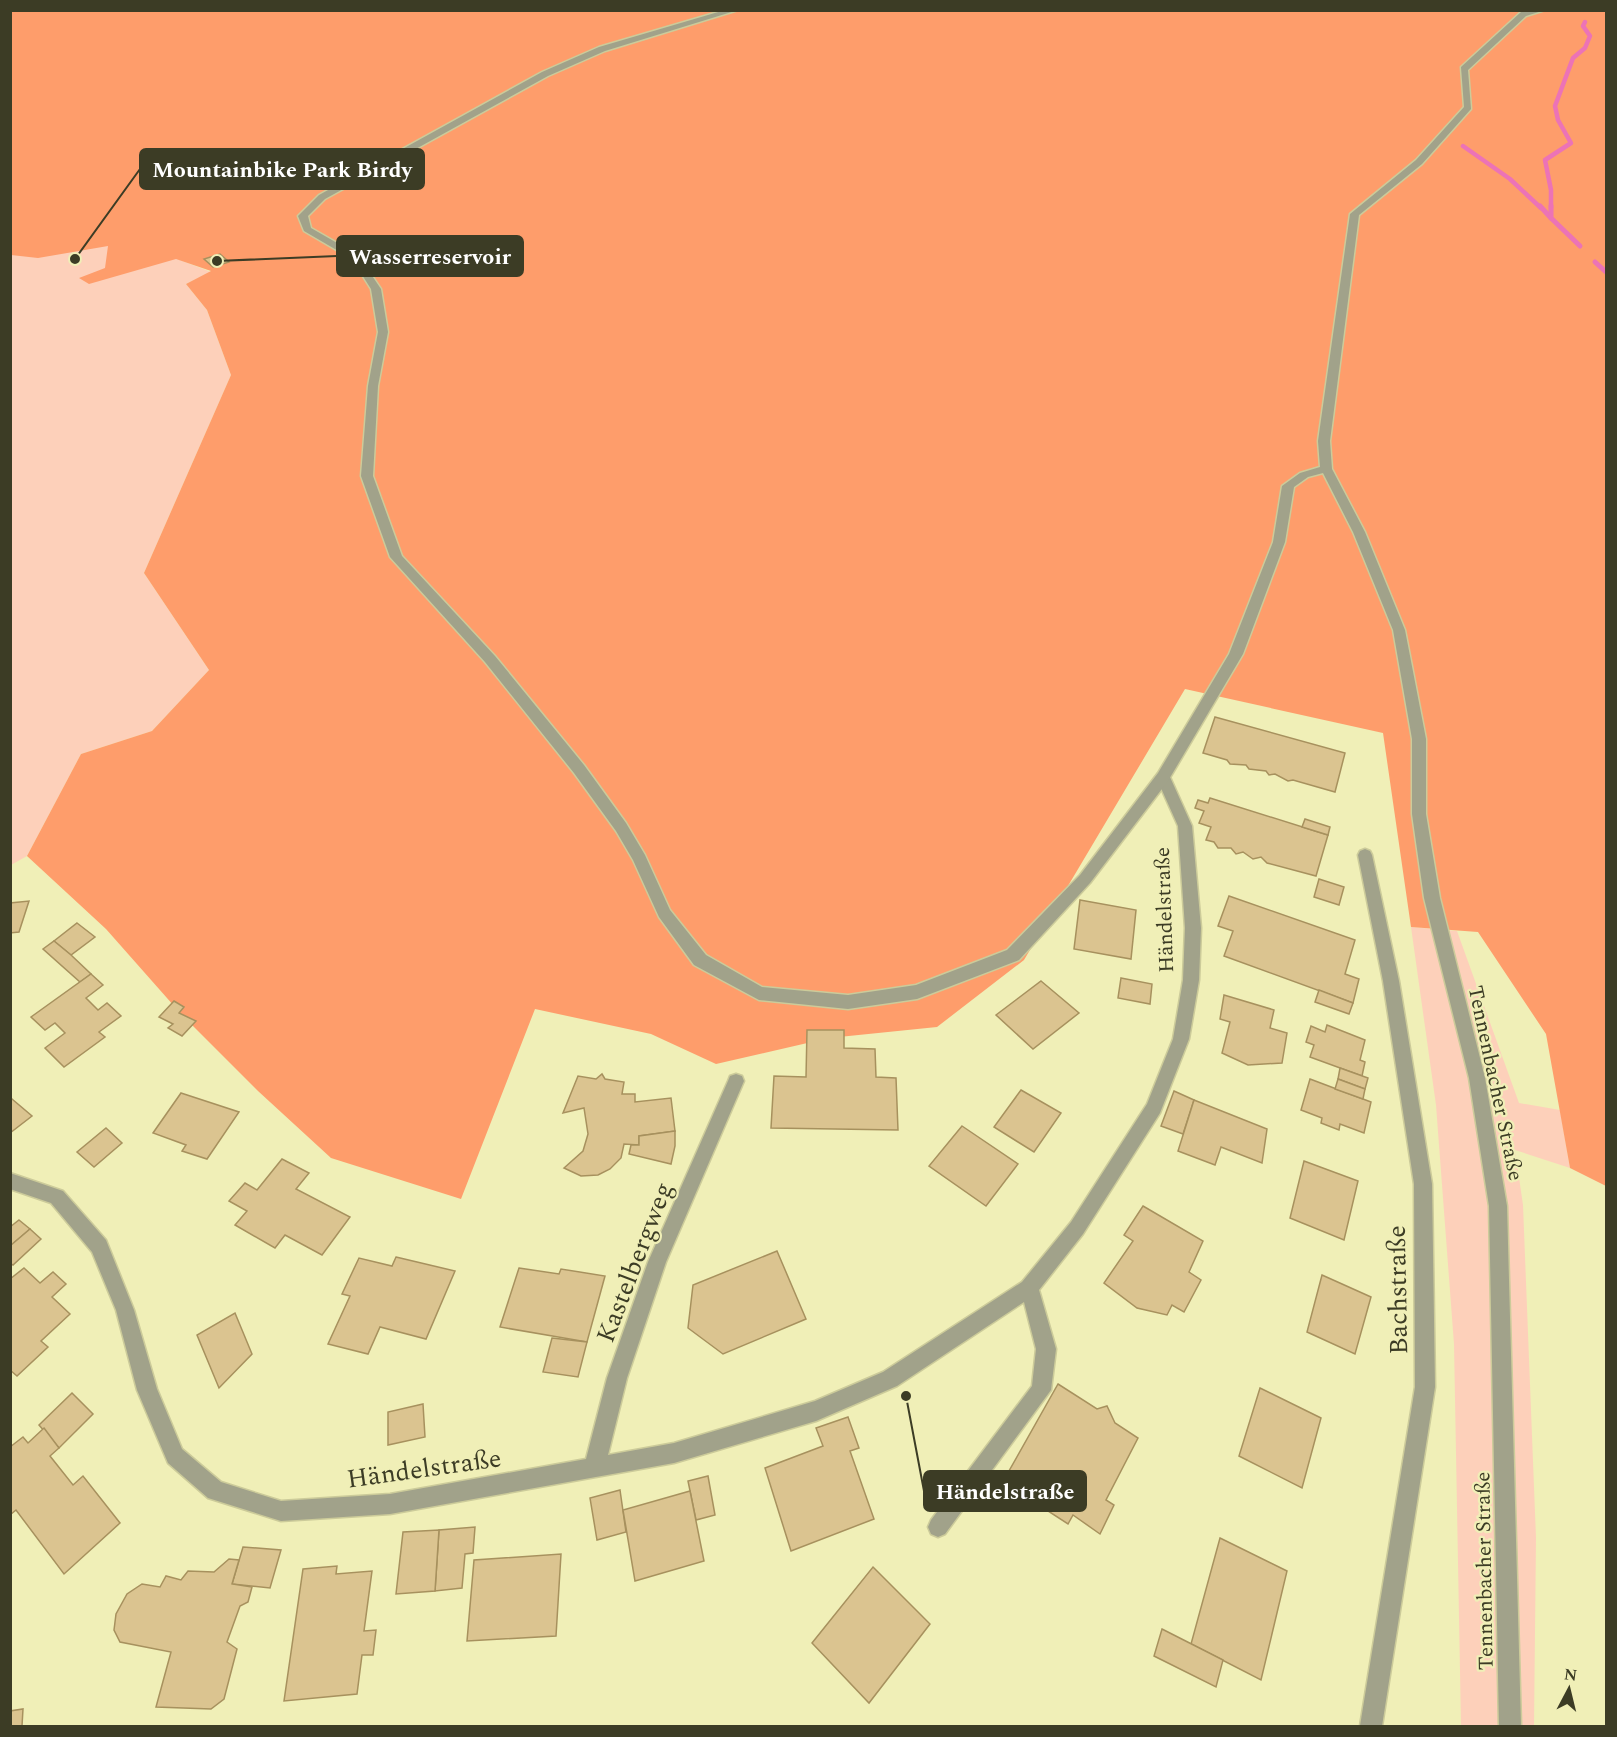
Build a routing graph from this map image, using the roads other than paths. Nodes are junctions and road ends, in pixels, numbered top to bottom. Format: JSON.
{"nodes":[{"id":1,"x":735,"y":10,"type":"edge"},
{"id":2,"x":1542,"y":10,"type":"edge"},
{"id":3,"x":1326,"y":469,"type":"junction"},
{"id":4,"x":1163,"y":777,"type":"junction"},
{"id":5,"x":1365,"y":855,"type":"dead end"},
{"id":6,"x":736,"y":1081,"type":"dead end"},
{"id":7,"x":10,"y":1181,"type":"edge"},
{"id":8,"x":1029,"y":1288,"type":"junction"},
{"id":9,"x":594,"y":1468,"type":"junction"},
{"id":10,"x":938,"y":1527,"type":"dead end"},
{"id":11,"x":1371,"y":1726,"type":"edge"},
{"id":12,"x":1510,"y":1726,"type":"edge"}],
"edges":[{"from":1,"to":4,"type":"street"},
{"from":2,"to":3,"type":"street"},
{"from":3,"to":4,"type":"street"},
{"from":3,"to":12,"type":"street","name":"Tennenbacher Straße"},
{"from":4,"to":8,"type":"street","name":"Händelstraße"},
{"from":5,"to":11,"type":"street","name":"Bachstraße"},
{"from":6,"to":9,"type":"street","name":"Kastelbergweg"},
{"from":7,"to":9,"type":"street","name":"Händelstraße"},
{"from":8,"to":9,"type":"street","name":"Händelstraße"},
{"from":8,"to":10,"type":"street"}]}
